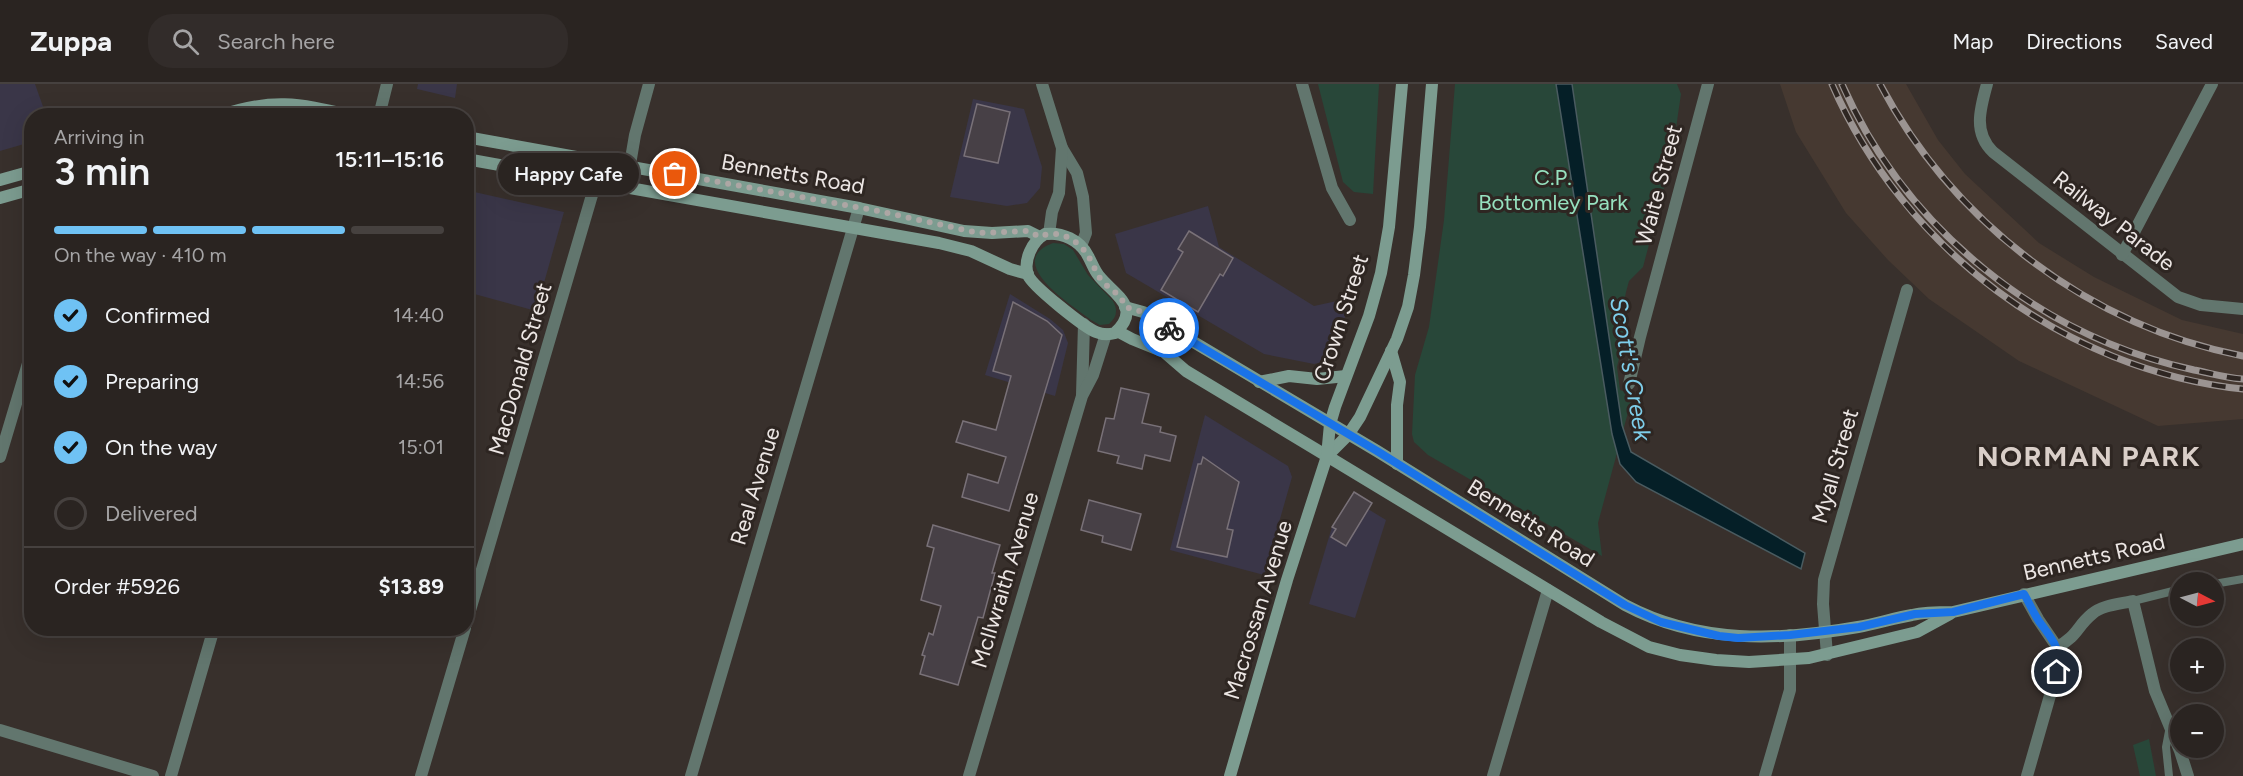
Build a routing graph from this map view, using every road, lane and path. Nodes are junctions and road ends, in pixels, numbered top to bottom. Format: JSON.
{"nodes":[{"id":1,"x":387,"y":84,"type":"edge"},
{"id":2,"x":649,"y":84,"type":"edge"},
{"id":3,"x":1042,"y":84,"type":"edge"},
{"id":4,"x":1302,"y":84,"type":"edge"},
{"id":5,"x":1402,"y":84,"type":"edge"},
{"id":6,"x":1432,"y":84,"type":"edge"},
{"id":7,"x":1708,"y":84,"type":"edge"},
{"id":8,"x":1987,"y":84,"type":"edge"},
{"id":9,"x":2212,"y":84,"type":"edge"},
{"id":10,"x":245,"y":108,"type":"edge"},
{"id":11,"x":308,"y":108,"type":"edge"},
{"id":12,"x":381,"y":108,"type":"edge"},
{"id":13,"x":474,"y":138,"type":"edge"},
{"id":14,"x":1062,"y":148,"type":"junction"},
{"id":15,"x":474,"y":160,"type":"edge"},
{"id":16,"x":602,"y":161,"type":"junction"},
{"id":17,"x":630,"y":166,"type":"junction"},
{"id":18,"x":24,"y":173,"type":"edge"},
{"id":19,"x":0,"y":180,"type":"edge"},
{"id":20,"x":597,"y":183,"type":"junction"},
{"id":21,"x":627,"y":188,"type":"junction"},
{"id":22,"x":24,"y":191,"type":"edge"},
{"id":23,"x":0,"y":198,"type":"edge"},
{"id":24,"x":859,"y":208,"type":"junction"},
{"id":25,"x":1350,"y":220,"type":"dead end"},
{"id":26,"x":854,"y":227,"type":"junction"},
{"id":27,"x":1045,"y":235,"type":"junction"},
{"id":28,"x":1081,"y":246,"type":"junction"},
{"id":29,"x":2122,"y":255,"type":"junction"},
{"id":30,"x":1028,"y":274,"type":"junction"},
{"id":31,"x":1907,"y":290,"type":"dead end"},
{"id":32,"x":1125,"y":307,"type":"junction"},
{"id":33,"x":2243,"y":309,"type":"edge"},
{"id":34,"x":1084,"y":324,"type":"junction"},
{"id":35,"x":1112,"y":332,"type":"junction"},
{"id":36,"x":1391,"y":351,"type":"junction"},
{"id":37,"x":1346,"y":376,"type":"junction"},
{"id":38,"x":24,"y":377,"type":"edge"},
{"id":39,"x":1259,"y":382,"type":"junction"},
{"id":40,"x":1629,"y":384,"type":"dead end"},
{"id":41,"x":1082,"y":396,"type":"junction"},
{"id":42,"x":1330,"y":424,"type":"junction"},
{"id":43,"x":1348,"y":435,"type":"junction"},
{"id":44,"x":1327,"y":456,"type":"junction"},
{"id":45,"x":0,"y":457,"type":"edge"},
{"id":46,"x":1397,"y":464,"type":"junction"},
{"id":47,"x":2243,"y":544,"type":"edge"},
{"id":48,"x":2243,"y":579,"type":"edge"},
{"id":49,"x":2224,"y":582,"type":"edge"},
{"id":50,"x":1548,"y":590,"type":"junction"},
{"id":51,"x":474,"y":591,"type":"edge"},
{"id":52,"x":2170,"y":592,"type":"edge"},
{"id":53,"x":2024,"y":594,"type":"junction"},
{"id":54,"x":2133,"y":601,"type":"junction"},
{"id":55,"x":1953,"y":612,"type":"junction"},
{"id":56,"x":1825,"y":632,"type":"junction"},
{"id":57,"x":1790,"y":635,"type":"junction"},
{"id":58,"x":212,"y":636,"type":"edge"},
{"id":59,"x":463,"y":636,"type":"edge"},
{"id":60,"x":2057,"y":646,"type":"junction"},
{"id":61,"x":1827,"y":656,"type":"junction"},
{"id":62,"x":1791,"y":660,"type":"junction"},
{"id":63,"x":2170,"y":726,"type":"joint"},
{"id":64,"x":0,"y":730,"type":"edge"},
{"id":65,"x":2182,"y":758,"type":"edge"},
{"id":66,"x":153,"y":776,"type":"edge"},
{"id":67,"x":171,"y":776,"type":"edge"},
{"id":68,"x":422,"y":776,"type":"edge"},
{"id":69,"x":691,"y":776,"type":"edge"},
{"id":70,"x":969,"y":776,"type":"edge"},
{"id":71,"x":1230,"y":776,"type":"edge"},
{"id":72,"x":1493,"y":776,"type":"edge"},
{"id":73,"x":1765,"y":776,"type":"edge"},
{"id":74,"x":2026,"y":776,"type":"edge"},
{"id":75,"x":2169,"y":776,"type":"edge"},
{"id":76,"x":2188,"y":776,"type":"edge"}],
"edges":[{"from":1,"to":12,"type":"street"},
{"from":2,"to":17,"type":"street"},
{"from":3,"to":14,"type":"street"},
{"from":4,"to":25,"type":"street"},
{"from":5,"to":37,"type":"main road","name":"Crown Street"},
{"from":6,"to":36,"type":"main road"},
{"from":7,"to":40,"type":"street","name":"Waite Street"},
{"from":8,"to":29,"type":"street","name":"Railway Parade"},
{"from":9,"to":29,"type":"street"},
{"from":10,"to":11,"type":"main road"},
{"from":13,"to":16,"type":"main road","name":"Bennetts Road"},
{"from":14,"to":27,"type":"street"},
{"from":14,"to":28,"type":"street"},
{"from":15,"to":20,"type":"main road","name":"Bennetts Road"},
{"from":16,"to":17,"type":"main road","name":"Bennetts Road"},
{"from":16,"to":20,"type":"street","name":"MacDonald Street"},
{"from":17,"to":21,"type":"street"},
{"from":17,"to":24,"type":"main road","name":"Bennetts Road"},
{"from":18,"to":19,"type":"main road"},
{"from":20,"to":21,"type":"main road","name":"Bennetts Road"},
{"from":20,"to":51,"type":"street","name":"MacDonald Street"},
{"from":21,"to":26,"type":"main road","name":"Bennetts Road"},
{"from":22,"to":23,"type":"main road"},
{"from":24,"to":26,"type":"street","name":"Real Avenue"},
{"from":24,"to":27,"type":"main road","name":"Bennetts Road"},
{"from":26,"to":30,"type":"main road","name":"Bennetts Road"},
{"from":26,"to":69,"type":"street","name":"Real Avenue"},
{"from":27,"to":28,"type":"main road","name":"Bennetts Road"},
{"from":27,"to":30,"type":"main road"},
{"from":28,"to":32,"type":"main road"},
{"from":29,"to":33,"type":"street","name":"Railway Parade"},
{"from":30,"to":34,"type":"main road","name":"Bennetts Road"},
{"from":31,"to":56,"type":"street","name":"Myall Street"},
{"from":32,"to":35,"type":"main road"},
{"from":32,"to":39,"type":"main road","name":"Bennetts Road"},
{"from":34,"to":35,"type":"main road","name":"Bennetts Road"},
{"from":34,"to":41,"type":"street","name":"McIlwraith Avenue"},
{"from":35,"to":41,"type":"street","name":"McIlwraith Avenue"},
{"from":35,"to":44,"type":"main road","name":"Bennetts Road"},
{"from":36,"to":43,"type":"main road"},
{"from":36,"to":46,"type":"main road"},
{"from":37,"to":39,"type":"main road"},
{"from":37,"to":42,"type":"main road","name":"Crown Street"},
{"from":38,"to":45,"type":"street"},
{"from":39,"to":42,"type":"main road","name":"Bennetts Road"},
{"from":41,"to":70,"type":"street","name":"McIlwraith Avenue"},
{"from":42,"to":43,"type":"main road","name":"Bennetts Road"},
{"from":42,"to":44,"type":"main road","name":"Crown Street"},
{"from":43,"to":44,"type":"main road"},
{"from":43,"to":46,"type":"main road","name":"Bennetts Road"},
{"from":44,"to":50,"type":"main road","name":"Bennetts Road"},
{"from":44,"to":71,"type":"main road","name":"Macrossan Avenue"},
{"from":46,"to":57,"type":"main road","name":"Bennetts Road"},
{"from":47,"to":53,"type":"main road","name":"Bennetts Road"},
{"from":48,"to":49,"type":"lane"},
{"from":50,"to":62,"type":"main road","name":"Bennetts Road"},
{"from":50,"to":72,"type":"street"},
{"from":52,"to":54,"type":"lane"},
{"from":53,"to":55,"type":"main road","name":"Bennetts Road"},
{"from":53,"to":60,"type":"street"},
{"from":54,"to":60,"type":"street"},
{"from":54,"to":63,"type":"street"},
{"from":55,"to":56,"type":"main road","name":"Bennetts Road"},
{"from":55,"to":61,"type":"main road","name":"Bennetts Road"},
{"from":56,"to":57,"type":"main road","name":"Bennetts Road"},
{"from":56,"to":61,"type":"street","name":"Myall Street"},
{"from":57,"to":62,"type":"street"},
{"from":58,"to":67,"type":"street"},
{"from":59,"to":68,"type":"street"},
{"from":60,"to":74,"type":"street"},
{"from":61,"to":62,"type":"main road","name":"Bennetts Road"},
{"from":62,"to":73,"type":"street"},
{"from":63,"to":75,"type":"lane"},
{"from":64,"to":66,"type":"street"},
{"from":65,"to":76,"type":"street"}]}
